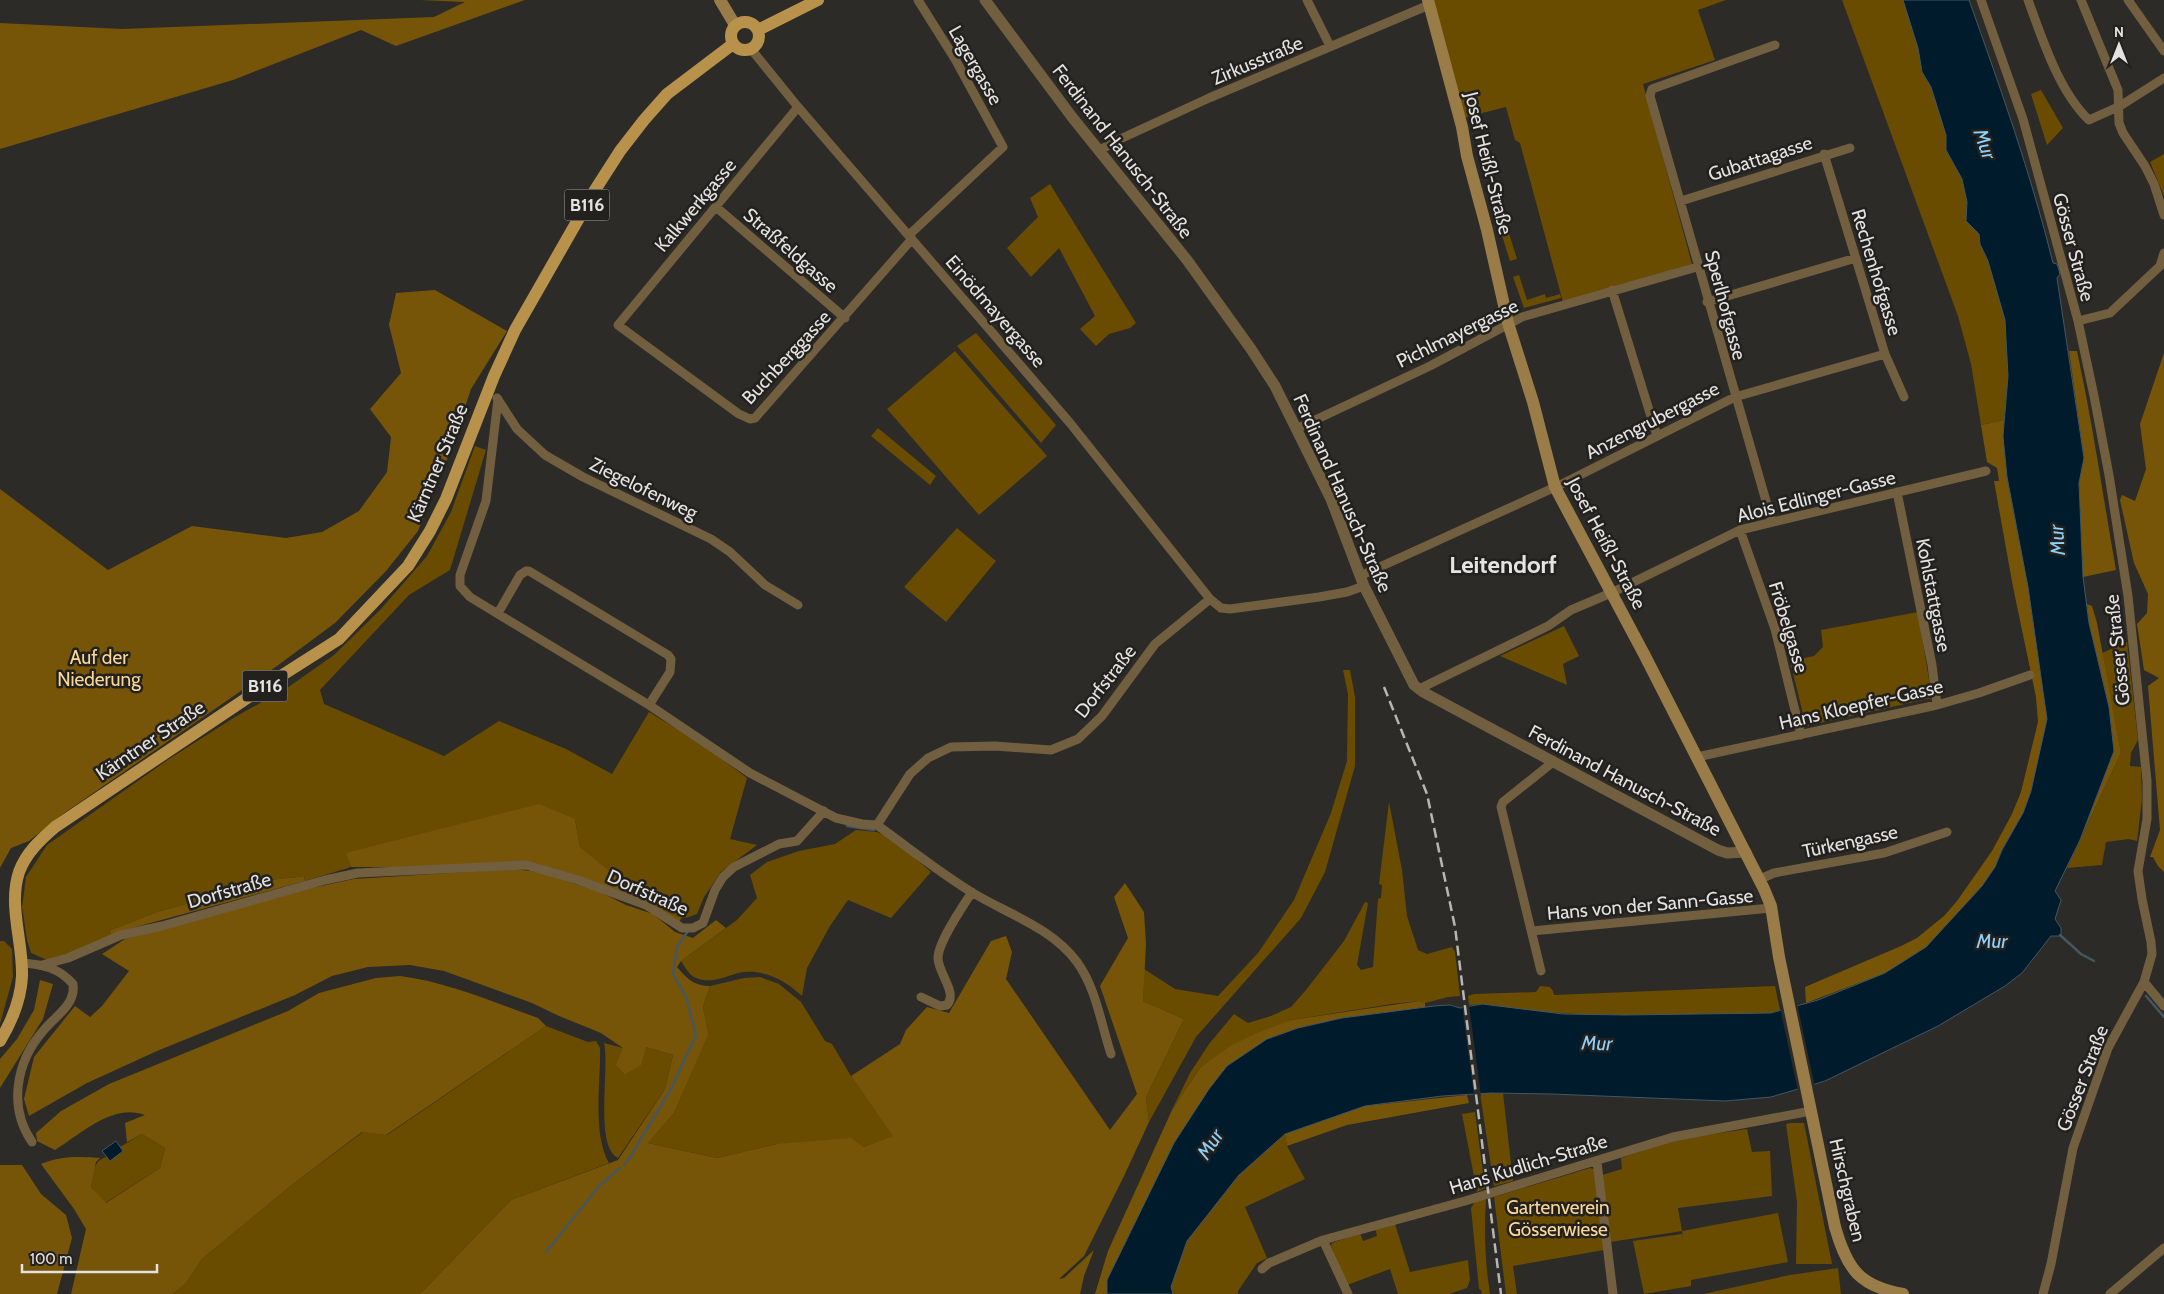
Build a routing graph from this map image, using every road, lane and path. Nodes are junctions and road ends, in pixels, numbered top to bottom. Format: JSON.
{"nodes":[{"id":1,"x":720,"y":0,"type":"edge"},
{"id":2,"x":818,"y":0,"type":"edge"},
{"id":3,"x":918,"y":0,"type":"edge"},
{"id":4,"x":985,"y":0,"type":"edge"},
{"id":5,"x":1307,"y":0,"type":"edge"},
{"id":6,"x":1981,"y":0,"type":"edge"},
{"id":7,"x":2028,"y":0,"type":"edge"},
{"id":8,"x":2081,"y":0,"type":"edge"},
{"id":9,"x":2128,"y":0,"type":"edge"},
{"id":10,"x":1428,"y":2,"type":"edge"},
{"id":11,"x":736,"y":25,"type":"junction"},
{"id":12,"x":758,"y":30,"type":"junction"},
{"id":13,"x":733,"y":44,"type":"junction"},
{"id":14,"x":1775,"y":45,"type":"dead end"},
{"id":15,"x":1330,"y":46,"type":"junction"},
{"id":16,"x":751,"y":49,"type":"junction"},
{"id":17,"x":2164,"y":51,"type":"edge"},
{"id":18,"x":2164,"y":78,"type":"edge"},
{"id":19,"x":2120,"y":106,"type":"junction"},
{"id":20,"x":798,"y":107,"type":"junction"},
{"id":21,"x":1003,"y":147,"type":"joint"},
{"id":22,"x":1850,"y":148,"type":"dead end"},
{"id":23,"x":1100,"y":150,"type":"junction"},
{"id":24,"x":1824,"y":154,"type":"junction"},
{"id":25,"x":1681,"y":201,"type":"junction"},
{"id":26,"x":716,"y":207,"type":"junction"},
{"id":27,"x":2164,"y":215,"type":"edge"},
{"id":28,"x":911,"y":237,"type":"junction"},
{"id":29,"x":2164,"y":253,"type":"edge"},
{"id":30,"x":1856,"y":258,"type":"junction"},
{"id":31,"x":2162,"y":265,"type":"edge"},
{"id":32,"x":1697,"y":266,"type":"junction"},
{"id":33,"x":1612,"y":290,"type":"junction"},
{"id":34,"x":1707,"y":302,"type":"junction"},
{"id":35,"x":845,"y":318,"type":"junction"},
{"id":36,"x":2078,"y":321,"type":"junction"},
{"id":37,"x":1508,"y":323,"type":"junction"},
{"id":38,"x":618,"y":325,"type":"joint"},
{"id":39,"x":1885,"y":354,"type":"junction"},
{"id":40,"x":490,"y":387,"type":"junction"},
{"id":41,"x":1735,"y":397,"type":"junction"},
{"id":42,"x":1904,"y":397,"type":"dead end"},
{"id":43,"x":498,"y":400,"type":"junction"},
{"id":44,"x":1296,"y":428,"type":"junction"},
{"id":45,"x":1657,"y":436,"type":"junction"},
{"id":46,"x":1986,"y":471,"type":"dead end"},
{"id":47,"x":1555,"y":487,"type":"junction"},
{"id":48,"x":1898,"y":492,"type":"junction"},
{"id":49,"x":1772,"y":522,"type":"junction"},
{"id":50,"x":1740,"y":530,"type":"junction"},
{"id":51,"x":1362,"y":581,"type":"junction"},
{"id":52,"x":1611,"y":593,"type":"junction"},
{"id":53,"x":1210,"y":599,"type":"junction"},
{"id":54,"x":798,"y":605,"type":"dead end"},
{"id":55,"x":498,"y":613,"type":"junction"},
{"id":56,"x":2030,"y":675,"type":"dead end"},
{"id":57,"x":1419,"y":689,"type":"junction"},
{"id":58,"x":648,"y":705,"type":"junction"},
{"id":59,"x":1937,"y":705,"type":"junction"},
{"id":60,"x":1801,"y":735,"type":"junction"},
{"id":61,"x":1697,"y":757,"type":"junction"},
{"id":62,"x":1553,"y":762,"type":"junction"},
{"id":63,"x":824,"y":811,"type":"junction"},
{"id":64,"x":877,"y":824,"type":"junction"},
{"id":65,"x":1947,"y":832,"type":"dead end"},
{"id":66,"x":1746,"y":852,"type":"junction"},
{"id":67,"x":1760,"y":879,"type":"junction"},
{"id":68,"x":972,"y":892,"type":"junction"},
{"id":69,"x":1771,"y":908,"type":"junction"},
{"id":70,"x":1532,"y":931,"type":"junction"},
{"id":71,"x":21,"y":963,"type":"junction"},
{"id":72,"x":42,"y":965,"type":"junction"},
{"id":73,"x":1541,"y":971,"type":"dead end"},
{"id":74,"x":2142,"y":984,"type":"junction"},
{"id":75,"x":921,"y":997,"type":"dead end"},
{"id":76,"x":2164,"y":1006,"type":"edge"},
{"id":77,"x":0,"y":1041,"type":"edge"},
{"id":78,"x":1111,"y":1054,"type":"dead end"},
{"id":79,"x":1807,"y":1090,"type":"joint"},
{"id":80,"x":1811,"y":1111,"type":"junction"},
{"id":81,"x":32,"y":1142,"type":"dead end"},
{"id":82,"x":1597,"y":1162,"type":"junction"},
{"id":83,"x":1323,"y":1240,"type":"junction"},
{"id":84,"x":2164,"y":1248,"type":"edge"},
{"id":85,"x":1262,"y":1269,"type":"dead end"},
{"id":86,"x":1348,"y":1294,"type":"edge"},
{"id":87,"x":1613,"y":1294,"type":"edge"},
{"id":88,"x":1903,"y":1294,"type":"edge"},
{"id":89,"x":2043,"y":1294,"type":"edge"},
{"id":90,"x":2110,"y":1294,"type":"edge"}],
"edges":[{"from":1,"to":11,"type":"main road"},
{"from":2,"to":12,"type":"main road"},
{"from":3,"to":21,"type":"street","name":"Lagergasse"},
{"from":4,"to":23,"type":"street","name":"Ferdinand Hanusch-Straße"},
{"from":5,"to":15,"type":"street"},
{"from":6,"to":36,"type":"street","name":"Gösser Straße"},
{"from":7,"to":19,"type":"street"},
{"from":8,"to":19,"type":"street"},
{"from":9,"to":17,"type":"street"},
{"from":10,"to":15,"type":"street","name":"Zirkusstraße"},
{"from":10,"to":37,"type":"main road","name":"Josef Heißl-Straße"},
{"from":11,"to":12,"type":"main road"},
{"from":11,"to":13,"type":"main road"},
{"from":12,"to":16,"type":"main road"},
{"from":13,"to":16,"type":"main road"},
{"from":13,"to":40,"type":"main road","name":"Kärntner Straße","number":"B116"},
{"from":14,"to":25,"type":"street","name":"Sperlhofgasse"},
{"from":15,"to":23,"type":"street","name":"Zirkusstraße"},
{"from":16,"to":20,"type":"street","name":"Einödmayergasse"},
{"from":18,"to":19,"type":"street"},
{"from":19,"to":27,"type":"street"},
{"from":20,"to":26,"type":"street","name":"Kalkwerkgasse"},
{"from":20,"to":28,"type":"street","name":"Einödmayergasse"},
{"from":21,"to":28,"type":"street","name":"Buchberggasse"},
{"from":22,"to":24,"type":"street","name":"Gubattagasse"},
{"from":23,"to":44,"type":"street","name":"Ferdinand Hanusch-Straße"},
{"from":24,"to":25,"type":"street","name":"Gubattagasse"},
{"from":24,"to":30,"type":"street","name":"Rechenhofgasse"},
{"from":25,"to":32,"type":"street","name":"Sperlhofgasse"},
{"from":26,"to":35,"type":"street","name":"Straßfeldgasse"},
{"from":26,"to":38,"type":"street","name":"Kalkwerkgasse"},
{"from":28,"to":35,"type":"street","name":"Buchberggasse"},
{"from":28,"to":53,"type":"street","name":"Einödmayergasse"},
{"from":29,"to":31,"type":"street"},
{"from":30,"to":34,"type":"street"},
{"from":30,"to":39,"type":"street","name":"Rechenhofgasse"},
{"from":31,"to":36,"type":"street"},
{"from":32,"to":33,"type":"street","name":"Pichlmayergasse"},
{"from":32,"to":34,"type":"street","name":"Sperlhofgasse"},
{"from":33,"to":37,"type":"street","name":"Pichlmayergasse"},
{"from":33,"to":45,"type":"street"},
{"from":34,"to":41,"type":"street","name":"Sperlhofgasse"},
{"from":35,"to":38,"type":"street","name":"Buchberggasse"},
{"from":36,"to":74,"type":"street","name":"Gösser Straße"},
{"from":37,"to":44,"type":"street","name":"Pichlmayergasse"},
{"from":37,"to":47,"type":"main road","name":"Josef Heißl-Straße"},
{"from":39,"to":41,"type":"street","name":"Anzengrubergasse"},
{"from":39,"to":42,"type":"street","name":"Rechenhofgasse"},
{"from":40,"to":43,"type":"street","name":"Ziegelofenweg"},
{"from":40,"to":71,"type":"main road","name":"Kärntner Straße","number":"B116"},
{"from":41,"to":45,"type":"street","name":"Anzengrubergasse"},
{"from":41,"to":49,"type":"street","name":"Sperlhofgasse"},
{"from":43,"to":54,"type":"street","name":"Ziegelofenweg"},
{"from":43,"to":55,"type":"street"},
{"from":44,"to":51,"type":"street","name":"Ferdinand Hanusch-Straße"},
{"from":45,"to":47,"type":"street","name":"Anzengrubergasse"},
{"from":46,"to":48,"type":"street","name":"Alois Edlinger-Gasse"},
{"from":47,"to":51,"type":"street","name":"Anzengrubergasse"},
{"from":47,"to":52,"type":"main road","name":"Josef Heißl-Straße"},
{"from":48,"to":49,"type":"street","name":"Alois Edlinger-Gasse"},
{"from":48,"to":59,"type":"street","name":"Kohlstattgasse"},
{"from":49,"to":50,"type":"street","name":"Alois Edlinger-Gasse"},
{"from":50,"to":52,"type":"street","name":"Alois Edlinger-Gasse"},
{"from":50,"to":60,"type":"street","name":"Fröbelgasse"},
{"from":51,"to":53,"type":"street"},
{"from":51,"to":57,"type":"street","name":"Ferdinand Hanusch-Straße"},
{"from":52,"to":57,"type":"street","name":"Alois Edlinger-Gasse"},
{"from":52,"to":61,"type":"main road","name":"Josef Heißl-Straße"},
{"from":53,"to":64,"type":"street","name":"Dorfstraße"},
{"from":55,"to":58,"type":"street"},
{"from":55,"to":58,"type":"street"},
{"from":56,"to":59,"type":"street","name":"Hans Kloepfer-Gasse"},
{"from":57,"to":62,"type":"street","name":"Ferdinand Hanusch-Straße"},
{"from":58,"to":63,"type":"street"},
{"from":59,"to":60,"type":"street","name":"Hans Kloepfer-Gasse"},
{"from":60,"to":61,"type":"street","name":"Hans Kloepfer-Gasse"},
{"from":61,"to":66,"type":"main road","name":"Josef Heißl-Straße"},
{"from":62,"to":66,"type":"street","name":"Ferdinand Hanusch-Straße"},
{"from":62,"to":70,"type":"street"},
{"from":63,"to":64,"type":"street"},
{"from":63,"to":72,"type":"street","name":"Dorfstraße"},
{"from":64,"to":68,"type":"street"},
{"from":65,"to":67,"type":"street","name":"Türkengasse"},
{"from":66,"to":67,"type":"main road","name":"Josef Heißl-Straße"},
{"from":67,"to":69,"type":"main road","name":"Josef Heißl-Straße"},
{"from":68,"to":75,"type":"street"},
{"from":68,"to":78,"type":"street"},
{"from":69,"to":70,"type":"street","name":"Hans von der Sann-Gasse"},
{"from":69,"to":79,"type":"main road","name":"Josef Heißl-Straße"},
{"from":70,"to":73,"type":"street"},
{"from":71,"to":72,"type":"street"},
{"from":71,"to":77,"type":"main road","name":"Kärntner Straße","number":"B116"},
{"from":72,"to":81,"type":"street"},
{"from":74,"to":76,"type":"street"},
{"from":74,"to":89,"type":"street","name":"Gösser Straße"},
{"from":79,"to":80,"type":"main road","name":"Hirschgraben"},
{"from":80,"to":82,"type":"street","name":"Hans Kudlich-Straße"},
{"from":80,"to":88,"type":"main road","name":"Hirschgraben"},
{"from":82,"to":83,"type":"street","name":"Hans Kudlich-Straße"},
{"from":82,"to":87,"type":"street"},
{"from":83,"to":85,"type":"street","name":"Hans Kudlich-Straße"},
{"from":83,"to":86,"type":"street"},
{"from":84,"to":90,"type":"street"}]}
